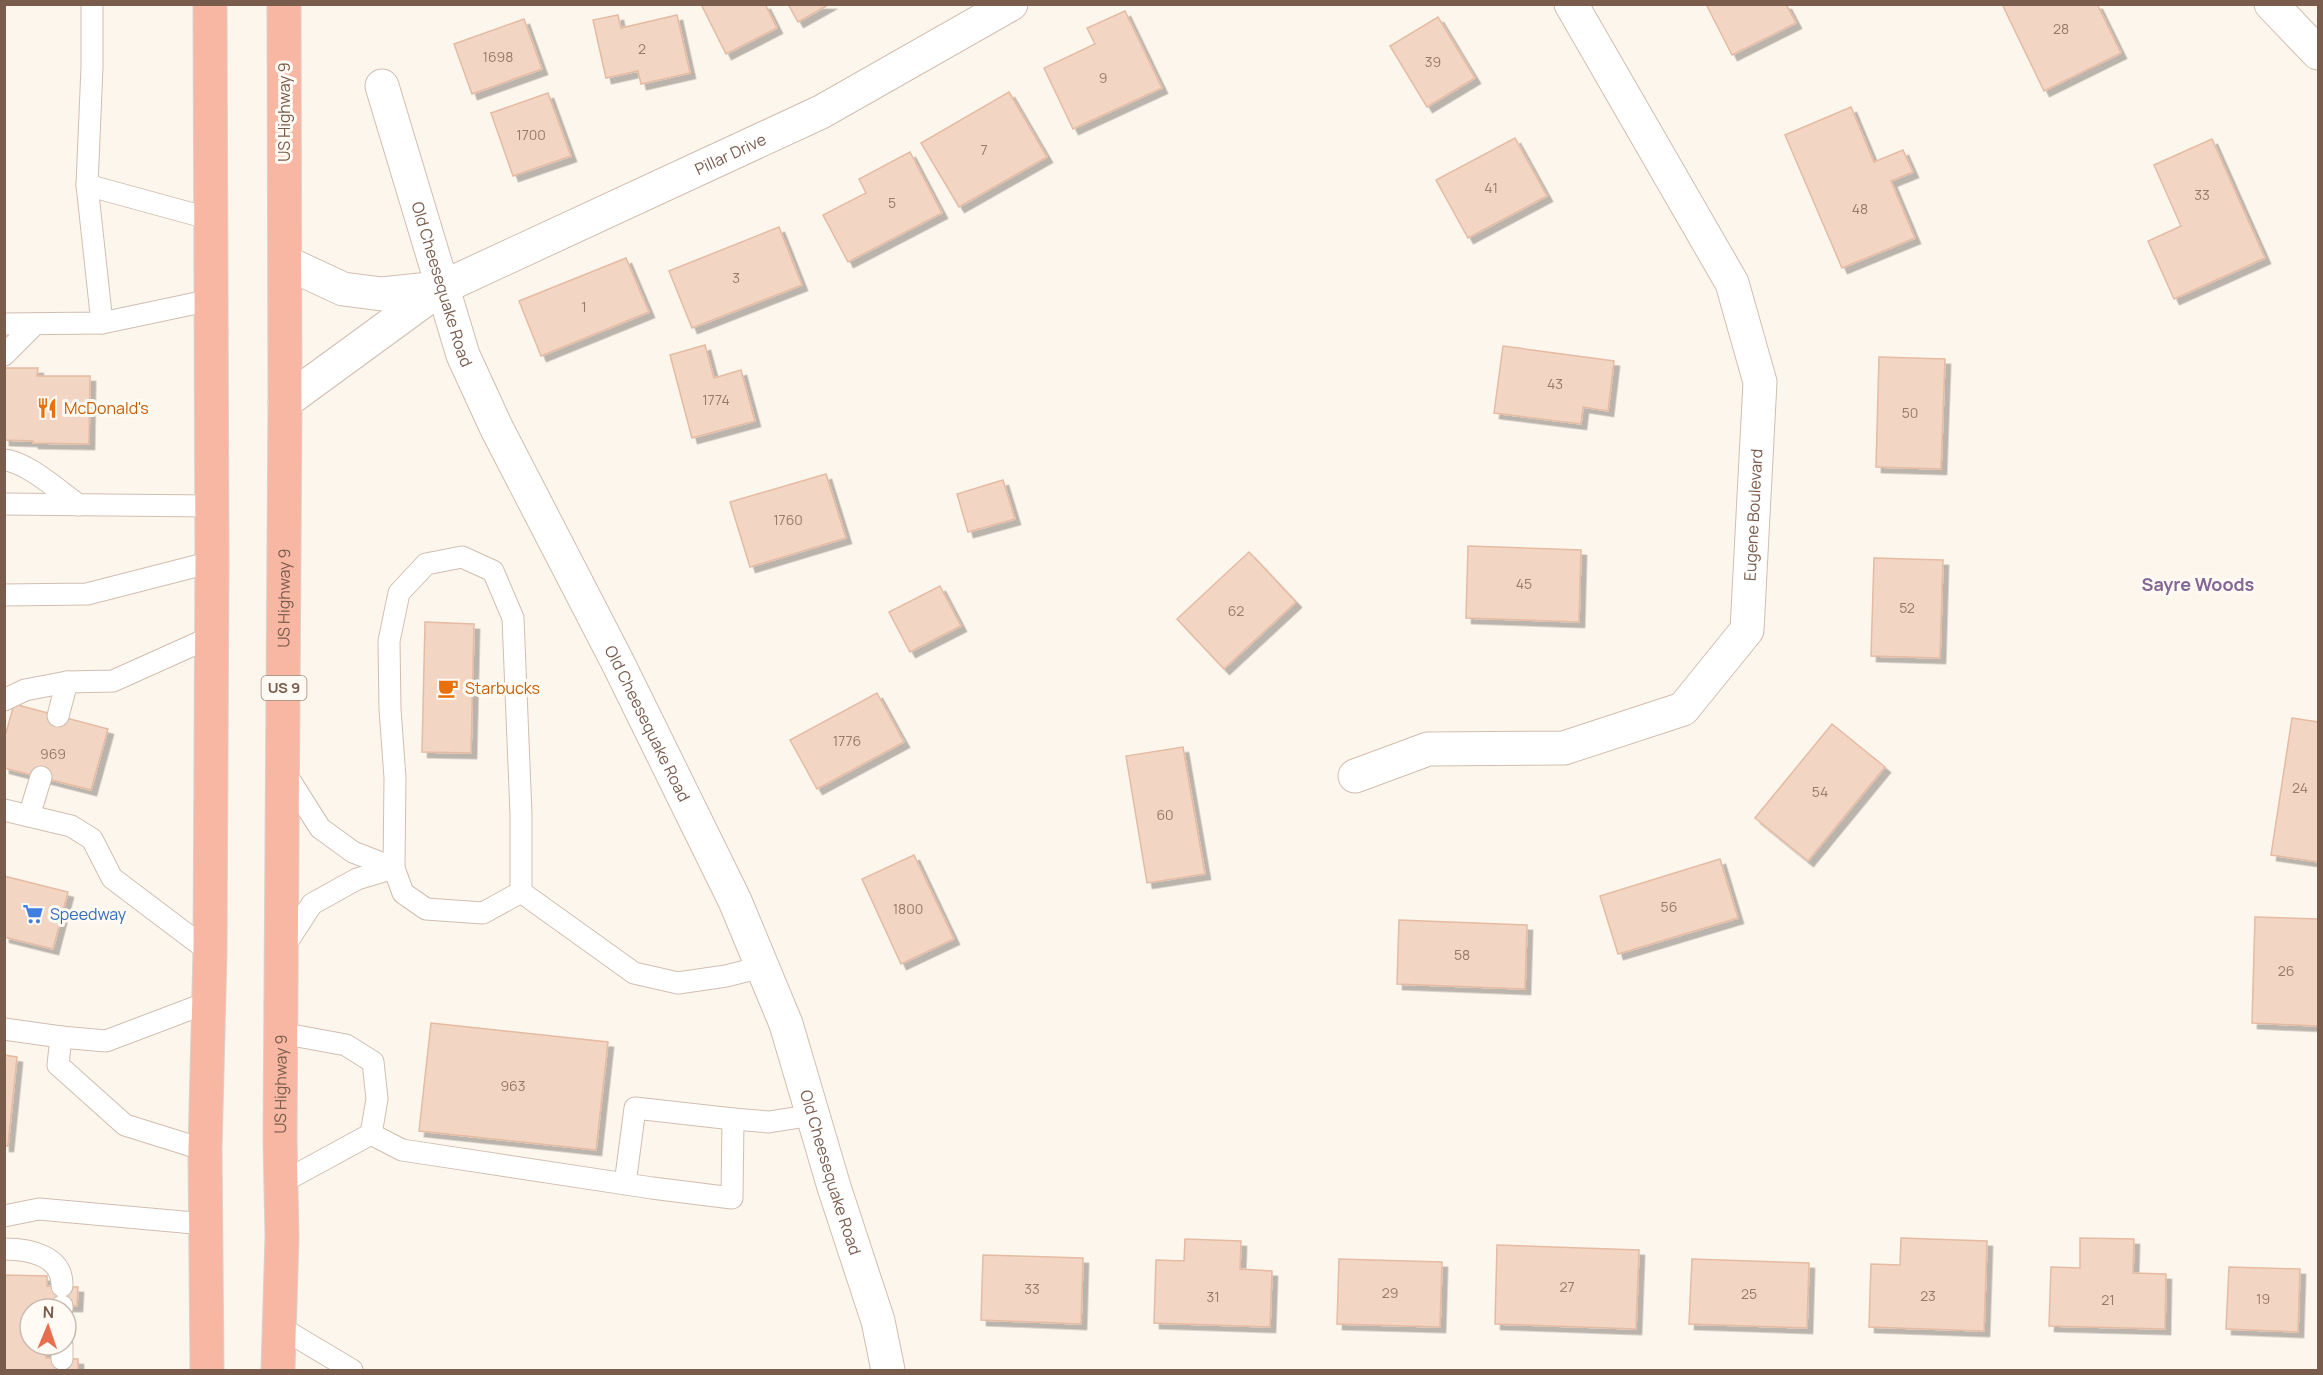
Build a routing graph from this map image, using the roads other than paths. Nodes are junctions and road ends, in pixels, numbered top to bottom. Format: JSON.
{"nodes":[{"id":1,"x":92,"y":4,"type":"edge"},
{"id":2,"x":210,"y":4,"type":"edge"},
{"id":3,"x":284,"y":4,"type":"edge"},
{"id":4,"x":1011,"y":4,"type":"edge"},
{"id":5,"x":1571,"y":4,"type":"edge"},
{"id":6,"x":2271,"y":4,"type":"edge"},
{"id":7,"x":2319,"y":53,"type":"edge"},
{"id":8,"x":382,"y":86,"type":"dead end"},
{"id":9,"x":87,"y":185,"type":"junction"},
{"id":10,"x":210,"y":219,"type":"junction"},
{"id":11,"x":285,"y":262,"type":"junction"},
{"id":12,"x":441,"y":288,"type":"junction"},
{"id":13,"x":211,"y":300,"type":"junction"},
{"id":14,"x":102,"y":323,"type":"junction"},
{"id":15,"x":4,"y":324,"type":"edge"},
{"id":16,"x":35,"y":324,"type":"junction"},
{"id":17,"x":4,"y":355,"type":"edge"},
{"id":18,"x":285,"y":402,"type":"junction"},
{"id":19,"x":4,"y":460,"type":"edge"},
{"id":20,"x":4,"y":504,"type":"edge"},
{"id":21,"x":79,"y":505,"type":"junction"},
{"id":22,"x":212,"y":506,"type":"junction"},
{"id":23,"x":212,"y":562,"type":"junction"},
{"id":24,"x":4,"y":595,"type":"edge"},
{"id":25,"x":211,"y":637,"type":"junction"},
{"id":26,"x":67,"y":682,"type":"junction"},
{"id":27,"x":4,"y":700,"type":"edge"},
{"id":28,"x":58,"y":716,"type":"dead end"},
{"id":29,"x":283,"y":771,"type":"junction"},
{"id":30,"x":1355,"y":776,"type":"dead end"},
{"id":31,"x":41,"y":777,"type":"dead end"},
{"id":32,"x":4,"y":810,"type":"edge"},
{"id":33,"x":29,"y":816,"type":"junction"},
{"id":34,"x":394,"y":868,"type":"junction"},
{"id":35,"x":521,"y":892,"type":"junction"},
{"id":36,"x":282,"y":951,"type":"junction"},
{"id":37,"x":210,"y":952,"type":"junction"},
{"id":38,"x":762,"y":967,"type":"junction"},
{"id":39,"x":209,"y":1002,"type":"junction"},
{"id":40,"x":4,"y":1029,"type":"edge"},
{"id":41,"x":281,"y":1033,"type":"junction"},
{"id":42,"x":62,"y":1037,"type":"junction"},
{"id":43,"x":813,"y":1115,"type":"junction"},
{"id":44,"x":733,"y":1119,"type":"junction"},
{"id":45,"x":371,"y":1134,"type":"junction"},
{"id":46,"x":205,"y":1150,"type":"junction"},
{"id":47,"x":281,"y":1183,"type":"junction"},
{"id":48,"x":625,"y":1184,"type":"junction"},
{"id":49,"x":4,"y":1216,"type":"edge"},
{"id":50,"x":205,"y":1224,"type":"junction"},
{"id":51,"x":4,"y":1249,"type":"edge"},
{"id":52,"x":62,"y":1297,"type":"edge"},
{"id":53,"x":280,"y":1327,"type":"junction"},
{"id":54,"x":207,"y":1371,"type":"edge"},
{"id":55,"x":278,"y":1371,"type":"edge"},
{"id":56,"x":352,"y":1371,"type":"edge"},
{"id":57,"x":888,"y":1371,"type":"edge"}],
"edges":[{"from":1,"to":9,"type":"lane"},
{"from":2,"to":10,"type":"highway"},
{"from":3,"to":11,"type":"highway","name":"US Highway 9","number":"US 9"},
{"from":4,"to":12,"type":"street","name":"Pillar Drive"},
{"from":5,"to":30,"type":"street","name":"Eugene Boulevard"},
{"from":6,"to":7,"type":"street"},
{"from":8,"to":12,"type":"street","name":"Old Cheesequake Road"},
{"from":9,"to":10,"type":"lane"},
{"from":9,"to":14,"type":"lane"},
{"from":10,"to":13,"type":"highway"},
{"from":11,"to":12,"type":"street","name":"Pillar Drive"},
{"from":11,"to":18,"type":"highway","name":"US Highway 9","number":"US 9"},
{"from":12,"to":18,"type":"street","name":"Pillar Drive"},
{"from":12,"to":38,"type":"street","name":"Old Cheesequake Road"},
{"from":13,"to":14,"type":"lane"},
{"from":13,"to":22,"type":"highway"},
{"from":14,"to":16,"type":"lane"},
{"from":15,"to":16,"type":"lane"},
{"from":16,"to":17,"type":"lane"},
{"from":18,"to":29,"type":"highway","name":"US Highway 9","number":"US 9"},
{"from":19,"to":21,"type":"lane"},
{"from":20,"to":21,"type":"lane"},
{"from":21,"to":22,"type":"lane"},
{"from":22,"to":23,"type":"highway"},
{"from":23,"to":24,"type":"lane"},
{"from":23,"to":25,"type":"highway"},
{"from":25,"to":26,"type":"lane"},
{"from":25,"to":37,"type":"highway"},
{"from":26,"to":27,"type":"lane"},
{"from":26,"to":28,"type":"lane"},
{"from":29,"to":34,"type":"lane"},
{"from":29,"to":36,"type":"highway","name":"US Highway 9","number":"US 9"},
{"from":31,"to":33,"type":"lane"},
{"from":32,"to":33,"type":"lane"},
{"from":33,"to":37,"type":"lane"},
{"from":34,"to":35,"type":"lane"},
{"from":34,"to":35,"type":"lane"},
{"from":34,"to":36,"type":"lane"},
{"from":35,"to":38,"type":"lane"},
{"from":36,"to":41,"type":"highway","name":"US Highway 9","number":"US 9"},
{"from":37,"to":39,"type":"highway"},
{"from":38,"to":43,"type":"street","name":"Old Cheesequake Road"},
{"from":39,"to":42,"type":"lane"},
{"from":39,"to":46,"type":"highway"},
{"from":40,"to":42,"type":"lane"},
{"from":41,"to":45,"type":"lane"},
{"from":41,"to":47,"type":"highway","name":"US Highway 9","number":"US 9"},
{"from":42,"to":46,"type":"lane"},
{"from":43,"to":44,"type":"lane"},
{"from":43,"to":57,"type":"street","name":"Old Cheesequake Road"},
{"from":44,"to":48,"type":"lane"},
{"from":44,"to":48,"type":"lane"},
{"from":45,"to":47,"type":"lane"},
{"from":45,"to":48,"type":"lane"},
{"from":46,"to":50,"type":"highway"},
{"from":47,"to":53,"type":"highway","name":"US Highway 9","number":"US 9"},
{"from":49,"to":50,"type":"lane"},
{"from":50,"to":54,"type":"highway"},
{"from":51,"to":52,"type":"lane"},
{"from":53,"to":55,"type":"highway","name":"US Highway 9","number":"US 9"},
{"from":53,"to":56,"type":"lane"}]}
